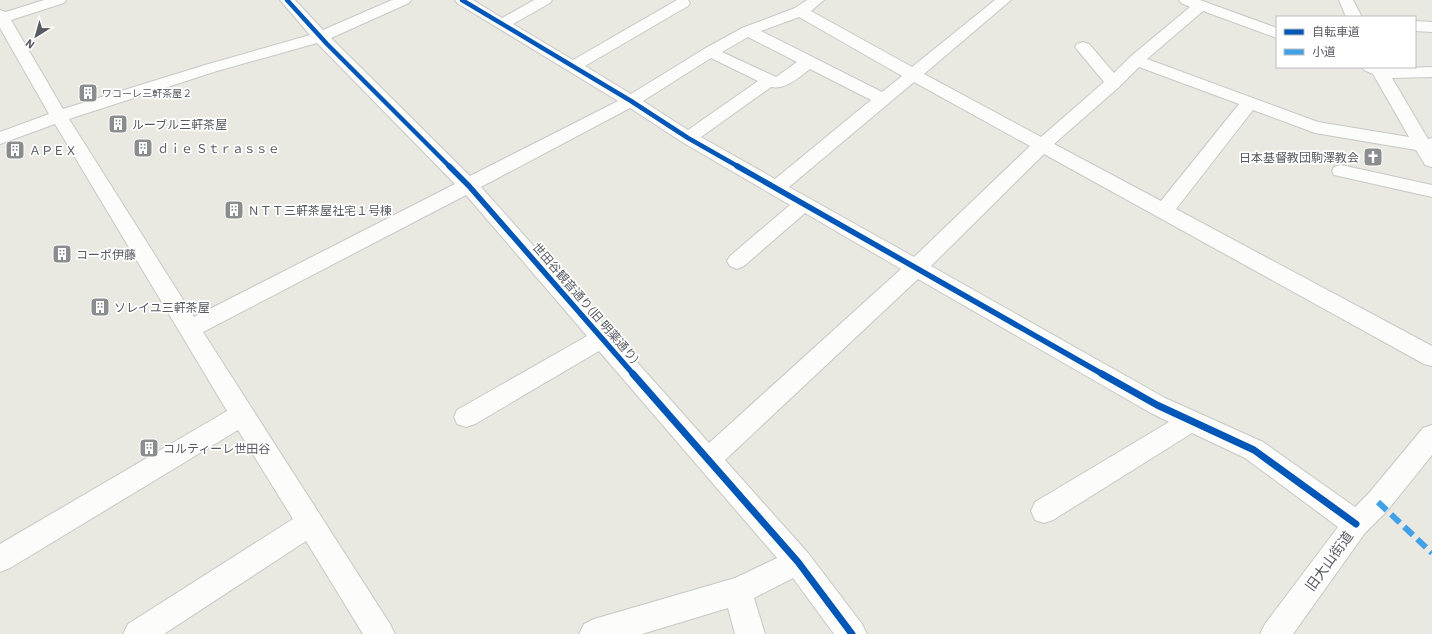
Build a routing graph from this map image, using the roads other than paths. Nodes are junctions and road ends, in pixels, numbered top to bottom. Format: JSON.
{"nodes":[{"id":1,"x":59,"y":0,"type":"edge"},
{"id":2,"x":287,"y":0,"type":"edge"},
{"id":3,"x":404,"y":0,"type":"edge"},
{"id":4,"x":462,"y":0,"type":"edge"},
{"id":5,"x":545,"y":0,"type":"edge"},
{"id":6,"x":1004,"y":0,"type":"edge"},
{"id":7,"x":1346,"y":0,"type":"edge"},
{"id":8,"x":683,"y":3,"type":"dead end"},
{"id":9,"x":1204,"y":4,"type":"edge"},
{"id":10,"x":802,"y":5,"type":"edge"},
{"id":11,"x":1,"y":16,"type":"edge"},
{"id":12,"x":1354,"y":16,"type":"edge"},
{"id":13,"x":502,"y":24,"type":"junction"},
{"id":14,"x":1416,"y":26,"type":"edge"},
{"id":15,"x":1432,"y":27,"type":"edge"},
{"id":16,"x":748,"y":31,"type":"junction"},
{"id":17,"x":1276,"y":33,"type":"edge"},
{"id":18,"x":321,"y":36,"type":"junction"},
{"id":19,"x":1083,"y":47,"type":"dead end"},
{"id":20,"x":710,"y":52,"type":"junction"},
{"id":21,"x":1136,"y":60,"type":"junction"},
{"id":22,"x":808,"y":62,"type":"junction"},
{"id":23,"x":572,"y":67,"type":"junction"},
{"id":24,"x":1376,"y":68,"type":"edge"},
{"id":25,"x":1432,"y":72,"type":"edge"},
{"id":26,"x":913,"y":75,"type":"junction"},
{"id":27,"x":768,"y":81,"type":"junction"},
{"id":28,"x":1113,"y":83,"type":"junction"},
{"id":29,"x":631,"y":100,"type":"junction"},
{"id":30,"x":884,"y":100,"type":"junction"},
{"id":31,"x":1249,"y":103,"type":"junction"},
{"id":32,"x":59,"y":116,"type":"junction"},
{"id":33,"x":0,"y":138,"type":"edge"},
{"id":34,"x":688,"y":138,"type":"junction"},
{"id":35,"x":1042,"y":145,"type":"junction"},
{"id":36,"x":1427,"y":145,"type":"edge"},
{"id":37,"x":1432,"y":161,"type":"edge"},
{"id":38,"x":1342,"y":171,"type":"dead end"},
{"id":39,"x":469,"y":186,"type":"junction"},
{"id":40,"x":777,"y":188,"type":"junction"},
{"id":41,"x":1432,"y":191,"type":"edge"},
{"id":42,"x":804,"y":203,"type":"junction"},
{"id":43,"x":1164,"y":211,"type":"junction"},
{"id":44,"x":737,"y":261,"type":"dead end"},
{"id":45,"x":916,"y":268,"type":"junction"},
{"id":46,"x":190,"y":328,"type":"junction"},
{"id":47,"x":602,"y":338,"type":"junction"},
{"id":48,"x":1432,"y":357,"type":"edge"},
{"id":49,"x":242,"y":415,"type":"junction"},
{"id":50,"x":466,"y":417,"type":"dead end"},
{"id":51,"x":1191,"y":421,"type":"junction"},
{"id":52,"x":1432,"y":436,"type":"edge"},
{"id":53,"x":708,"y":460,"type":"junction"},
{"id":54,"x":1044,"y":511,"type":"dead end"},
{"id":55,"x":310,"y":523,"type":"junction"},
{"id":56,"x":1356,"y":524,"type":"junction"},
{"id":57,"x":0,"y":560,"type":"edge"},
{"id":58,"x":798,"y":562,"type":"junction"},
{"id":59,"x":738,"y":591,"type":"junction"},
{"id":60,"x":634,"y":628,"type":"edge"},
{"id":61,"x":138,"y":634,"type":"edge"},
{"id":62,"x":380,"y":634,"type":"edge"},
{"id":63,"x":594,"y":634,"type":"edge"},
{"id":64,"x":750,"y":634,"type":"edge"},
{"id":65,"x":852,"y":634,"type":"edge"},
{"id":66,"x":1274,"y":634,"type":"edge"}],
"edges":[{"from":1,"to":11,"type":"street"},
{"from":2,"to":18,"type":"street","name":"世田谷観音通り(旧 明薬通り)"},
{"from":3,"to":18,"type":"street"},
{"from":4,"to":13,"type":"street"},
{"from":5,"to":13,"type":"street"},
{"from":6,"to":26,"type":"street"},
{"from":7,"to":12,"type":"street"},
{"from":8,"to":23,"type":"street"},
{"from":9,"to":17,"type":"street"},
{"from":9,"to":21,"type":"street"},
{"from":10,"to":16,"type":"street"},
{"from":10,"to":26,"type":"street"},
{"from":11,"to":32,"type":"street"},
{"from":13,"to":23,"type":"street"},
{"from":14,"to":15,"type":"street"},
{"from":16,"to":20,"type":"street"},
{"from":16,"to":22,"type":"street"},
{"from":18,"to":32,"type":"street"},
{"from":18,"to":39,"type":"street","name":"世田谷観音通り(旧 明薬通り)"},
{"from":19,"to":28,"type":"street"},
{"from":20,"to":27,"type":"street"},
{"from":20,"to":29,"type":"street"},
{"from":21,"to":28,"type":"street"},
{"from":21,"to":31,"type":"street"},
{"from":22,"to":27,"type":"street"},
{"from":22,"to":30,"type":"street"},
{"from":23,"to":29,"type":"street"},
{"from":24,"to":25,"type":"street"},
{"from":24,"to":36,"type":"street"},
{"from":26,"to":30,"type":"street"},
{"from":26,"to":35,"type":"street"},
{"from":27,"to":34,"type":"street"},
{"from":28,"to":35,"type":"street"},
{"from":29,"to":34,"type":"street"},
{"from":29,"to":39,"type":"street"},
{"from":30,"to":40,"type":"street"},
{"from":31,"to":36,"type":"street"},
{"from":31,"to":43,"type":"street"},
{"from":32,"to":33,"type":"street"},
{"from":32,"to":46,"type":"street"},
{"from":34,"to":40,"type":"street"},
{"from":35,"to":43,"type":"street"},
{"from":35,"to":45,"type":"street"},
{"from":36,"to":37,"type":"street"},
{"from":38,"to":41,"type":"street"},
{"from":39,"to":46,"type":"street"},
{"from":39,"to":47,"type":"street","name":"世田谷観音通り(旧 明薬通り)"},
{"from":40,"to":42,"type":"street"},
{"from":42,"to":44,"type":"street"},
{"from":42,"to":45,"type":"street"},
{"from":43,"to":48,"type":"street"},
{"from":45,"to":51,"type":"street"},
{"from":45,"to":53,"type":"street"},
{"from":46,"to":49,"type":"street"},
{"from":47,"to":50,"type":"street"},
{"from":47,"to":53,"type":"street","name":"世田谷観音通り(旧 明薬通り)"},
{"from":49,"to":55,"type":"street"},
{"from":49,"to":57,"type":"street"},
{"from":51,"to":54,"type":"street"},
{"from":51,"to":56,"type":"street"},
{"from":52,"to":56,"type":"street","name":"旧大山街道"},
{"from":53,"to":58,"type":"street","name":"世田谷観音通り(旧 明薬通り)"},
{"from":55,"to":61,"type":"street"},
{"from":55,"to":62,"type":"street"},
{"from":56,"to":66,"type":"street","name":"旧大山街道"},
{"from":58,"to":59,"type":"street"},
{"from":58,"to":65,"type":"street","name":"世田谷観音通り(旧 明薬通り)"},
{"from":59,"to":60,"type":"street"},
{"from":59,"to":64,"type":"street"},
{"from":60,"to":63,"type":"street"}]}
